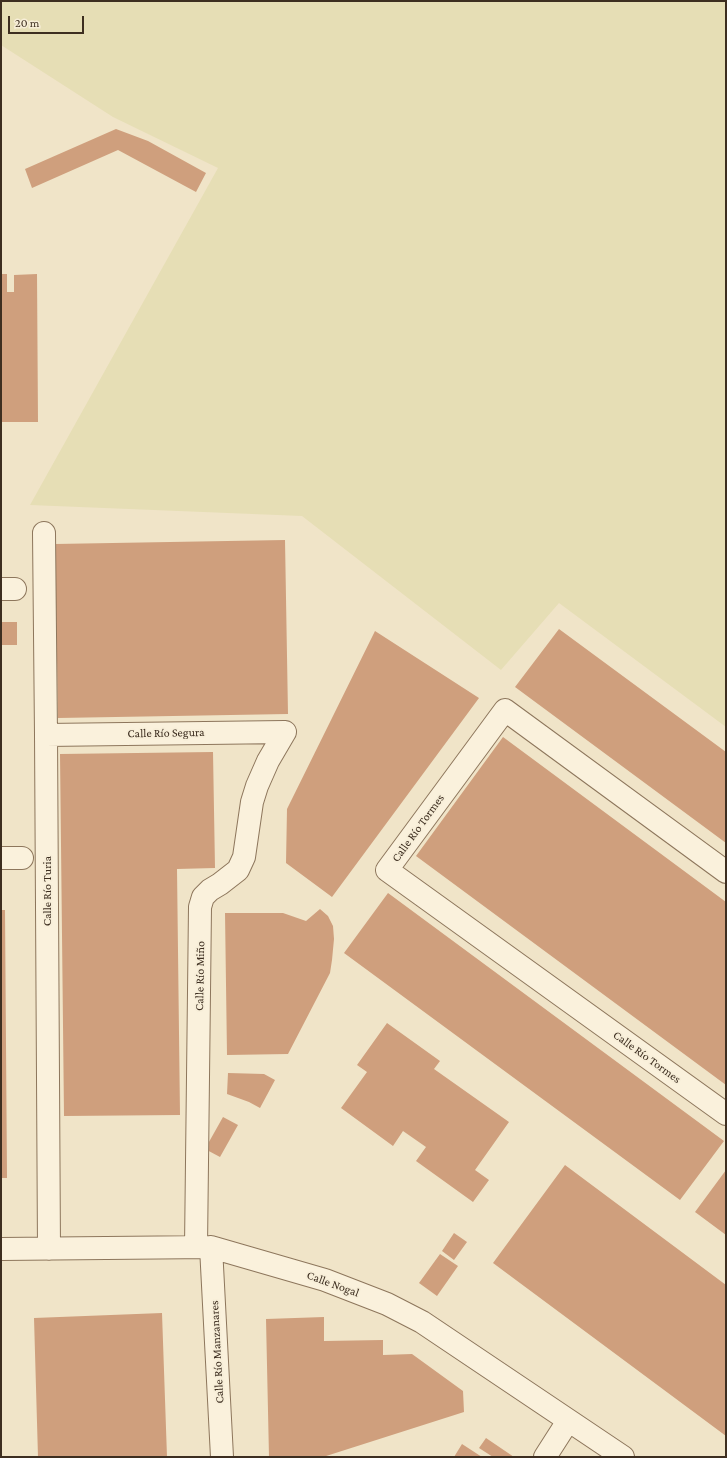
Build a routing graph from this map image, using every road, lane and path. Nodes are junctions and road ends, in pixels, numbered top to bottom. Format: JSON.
{"nodes":[{"id":1,"x":44,"y":534,"type":"dead end"},
{"id":2,"x":285,"y":732,"type":"joint"},
{"id":3,"x":46,"y":735,"type":"junction"},
{"id":4,"x":1,"y":858,"type":"edge"},
{"id":5,"x":22,"y":858,"type":"dead end"},
{"id":6,"x":726,"y":872,"type":"edge"},
{"id":7,"x":726,"y":1114,"type":"edge"},
{"id":8,"x":204,"y":1247,"type":"junction"},
{"id":9,"x":1,"y":1249,"type":"edge"},
{"id":10,"x":49,"y":1249,"type":"junction"},
{"id":11,"x":568,"y":1421,"type":"junction"},
{"id":12,"x":222,"y":1457,"type":"edge"},
{"id":13,"x":545,"y":1457,"type":"edge"},
{"id":14,"x":623,"y":1457,"type":"edge"}],
"edges":[{"from":1,"to":3,"type":"street","name":"Calle Río Turia"},
{"from":2,"to":3,"type":"street","name":"Calle Río Segura"},
{"from":2,"to":8,"type":"street","name":"Calle Río Miño"},
{"from":3,"to":10,"type":"street","name":"Calle Río Turia"},
{"from":4,"to":5,"type":"street"},
{"from":6,"to":7,"type":"street","name":"Calle Río Tormes"},
{"from":8,"to":10,"type":"street","name":"Calle Nogal"},
{"from":8,"to":11,"type":"street","name":"Calle Nogal"},
{"from":8,"to":12,"type":"street","name":"Calle Río Manzanares"},
{"from":9,"to":10,"type":"street","name":"Calle Nogal"},
{"from":11,"to":13,"type":"street"},
{"from":11,"to":14,"type":"street","name":"Calle Nogal"}]}
